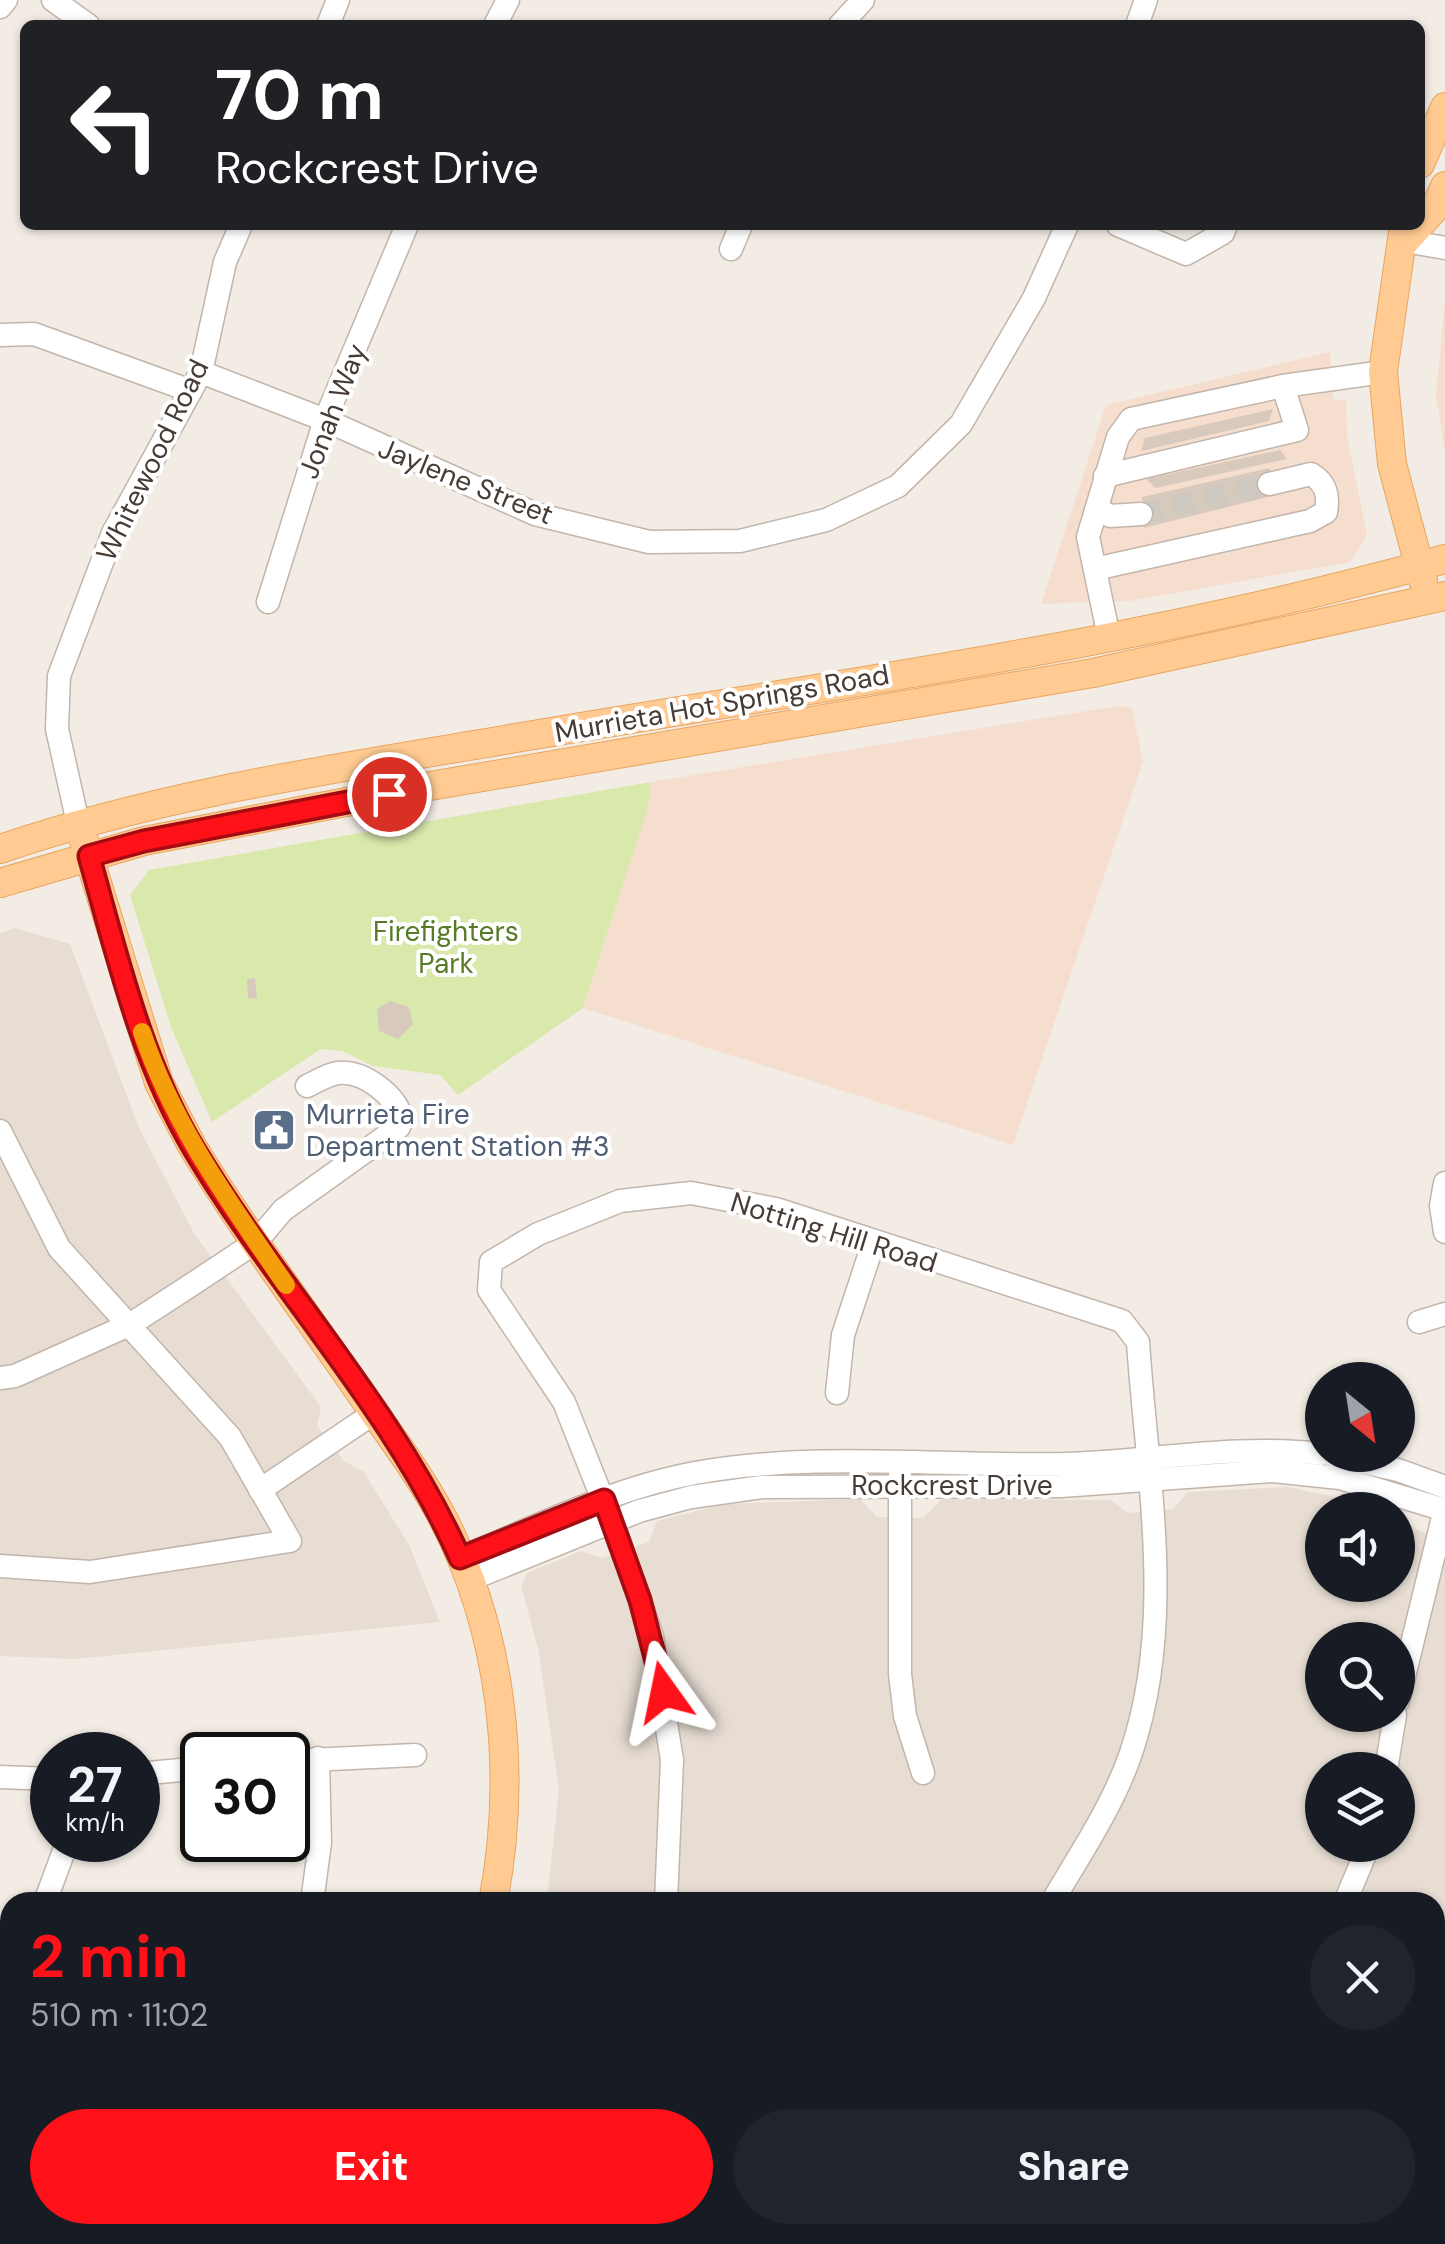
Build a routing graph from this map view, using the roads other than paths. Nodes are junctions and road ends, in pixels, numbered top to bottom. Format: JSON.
{"nodes":[{"id":1,"x":6,"y":0,"type":"edge"},
{"id":2,"x":52,"y":0,"type":"edge"},
{"id":3,"x":863,"y":0,"type":"edge"},
{"id":4,"x":0,"y":6,"type":"edge"},
{"id":5,"x":81,"y":20,"type":"edge"},
{"id":6,"x":845,"y":20,"type":"edge"},
{"id":7,"x":1445,"y":107,"type":"edge"},
{"id":8,"x":1425,"y":153,"type":"edge"},
{"id":9,"x":1445,"y":186,"type":"edge"},
{"id":10,"x":1425,"y":216,"type":"edge"},
{"id":11,"x":239,"y":230,"type":"edge"},
{"id":12,"x":405,"y":230,"type":"edge"},
{"id":13,"x":739,"y":230,"type":"edge"},
{"id":14,"x":1065,"y":230,"type":"edge"},
{"id":15,"x":1130,"y":230,"type":"edge"},
{"id":16,"x":1225,"y":230,"type":"edge"},
{"id":17,"x":1405,"y":233,"type":"edge"},
{"id":18,"x":1445,"y":248,"type":"edge"},
{"id":19,"x":731,"y":249,"type":"dead end"},
{"id":20,"x":0,"y":335,"type":"edge"},
{"id":21,"x":1383,"y":372,"type":"junction"},
{"id":22,"x":196,"y":382,"type":"junction"},
{"id":23,"x":1283,"y":386,"type":"junction"},
{"id":24,"x":325,"y":420,"type":"junction"},
{"id":25,"x":1105,"y":476,"type":"junction"},
{"id":26,"x":1269,"y":484,"type":"tunnel mouth"},
{"id":27,"x":1097,"y":508,"type":"junction"},
{"id":28,"x":1141,"y":514,"type":"tunnel mouth"},
{"id":29,"x":1432,"y":562,"type":"edge"},
{"id":30,"x":1095,"y":569,"type":"junction"},
{"id":31,"x":1437,"y":598,"type":"edge"},
{"id":32,"x":268,"y":602,"type":"dead end"},
{"id":33,"x":1109,"y":637,"type":"junction"},
{"id":34,"x":929,"y":700,"type":"junction"},
{"id":35,"x":78,"y":823,"type":"junction"},
{"id":36,"x":0,"y":850,"type":"edge"},
{"id":37,"x":89,"y":856,"type":"junction"},
{"id":38,"x":0,"y":883,"type":"edge"},
{"id":39,"x":307,"y":1086,"type":"dead end"},
{"id":40,"x":0,"y":1131,"type":"edge"},
{"id":41,"x":1445,"y":1184,"type":"edge"},
{"id":42,"x":1445,"y":1232,"type":"edge"},
{"id":43,"x":256,"y":1242,"type":"junction"},
{"id":44,"x":873,"y":1244,"type":"junction"},
{"id":45,"x":1445,"y":1314,"type":"edge"},
{"id":46,"x":1419,"y":1322,"type":"dead end"},
{"id":47,"x":130,"y":1324,"type":"junction"},
{"id":48,"x":0,"y":1378,"type":"edge"},
{"id":49,"x":837,"y":1392,"type":"dead end"},
{"id":50,"x":374,"y":1413,"type":"junction"},
{"id":51,"x":1305,"y":1453,"type":"edge"},
{"id":52,"x":1148,"y":1469,"type":"junction"},
{"id":53,"x":1404,"y":1472,"type":"edge"},
{"id":54,"x":901,"y":1474,"type":"junction"},
{"id":55,"x":1445,"y":1487,"type":"edge"},
{"id":56,"x":260,"y":1490,"type":"junction"},
{"id":57,"x":1445,"y":1509,"type":"edge"},
{"id":58,"x":608,"y":1511,"type":"junction"},
{"id":59,"x":0,"y":1566,"type":"edge"},
{"id":60,"x":464,"y":1569,"type":"junction"},
{"id":61,"x":1415,"y":1632,"type":"edge"},
{"id":62,"x":414,"y":1754,"type":"dead end"},
{"id":63,"x":318,"y":1758,"type":"junction"},
{"id":64,"x":310,"y":1759,"type":"edge"},
{"id":65,"x":923,"y":1773,"type":"dead end"},
{"id":66,"x":0,"y":1777,"type":"edge"},
{"id":67,"x":30,"y":1778,"type":"edge"},
{"id":68,"x":60,"y":1862,"type":"edge"},
{"id":69,"x":1362,"y":1862,"type":"edge"},
{"id":70,"x":49,"y":1892,"type":"edge"},
{"id":71,"x":313,"y":1892,"type":"edge"},
{"id":72,"x":495,"y":1892,"type":"edge"},
{"id":73,"x":667,"y":1892,"type":"edge"},
{"id":74,"x":1058,"y":1892,"type":"edge"},
{"id":75,"x":1349,"y":1892,"type":"edge"}],
"edges":[{"from":1,"to":4,"type":"street"},
{"from":2,"to":5,"type":"street"},
{"from":3,"to":6,"type":"street"},
{"from":7,"to":8,"type":"main road"},
{"from":9,"to":10,"type":"main road"},
{"from":11,"to":22,"type":"street","name":"Whitewood Road"},
{"from":12,"to":24,"type":"street","name":"Jonah Way"},
{"from":13,"to":19,"type":"street"},
{"from":14,"to":24,"type":"street","name":"Jaylene Street"},
{"from":15,"to":16,"type":"street"},
{"from":17,"to":18,"type":"street"},
{"from":17,"to":21,"type":"main road"},
{"from":20,"to":22,"type":"street","name":"Jaylene Street"},
{"from":21,"to":23,"type":"street"},
{"from":21,"to":29,"type":"main road"},
{"from":22,"to":24,"type":"street","name":"Jaylene Street"},
{"from":22,"to":35,"type":"street","name":"Whitewood Road"},
{"from":23,"to":25,"type":"street"},
{"from":23,"to":25,"type":"street"},
{"from":24,"to":32,"type":"street","name":"Jonah Way"},
{"from":25,"to":27,"type":"street"},
{"from":26,"to":30,"type":"street"},
{"from":27,"to":28,"type":"street"},
{"from":27,"to":30,"type":"street"},
{"from":29,"to":31,"type":"main road"},
{"from":29,"to":33,"type":"main road","name":"Murrieta Hot Springs Road"},
{"from":30,"to":33,"type":"street"},
{"from":31,"to":34,"type":"main road","name":"Murrieta Hot Springs Road"},
{"from":33,"to":34,"type":"main road"},
{"from":33,"to":35,"type":"main road","name":"Murrieta Hot Springs Road"},
{"from":34,"to":37,"type":"main road","name":"Murrieta Hot Springs Road"},
{"from":35,"to":36,"type":"main road","name":"Murrieta Hot Springs Road"},
{"from":35,"to":37,"type":"main road","name":"Whitewood Road"},
{"from":37,"to":38,"type":"main road","name":"Murrieta Hot Springs Road"},
{"from":37,"to":43,"type":"main road","name":"Whitewood Road"},
{"from":39,"to":43,"type":"street"},
{"from":40,"to":47,"type":"street"},
{"from":41,"to":42,"type":"street"},
{"from":43,"to":47,"type":"street"},
{"from":43,"to":50,"type":"main road","name":"Whitewood Road"},
{"from":44,"to":49,"type":"street"},
{"from":44,"to":52,"type":"street","name":"Notting Hill Road"},
{"from":44,"to":58,"type":"street","name":"Notting Hill Road"},
{"from":45,"to":46,"type":"street"},
{"from":47,"to":48,"type":"street"},
{"from":47,"to":56,"type":"street"},
{"from":50,"to":56,"type":"street"},
{"from":50,"to":60,"type":"main road","name":"Whitewood Road"},
{"from":51,"to":52,"type":"street","name":"Rockcrest Drive"},
{"from":52,"to":54,"type":"street","name":"Rockcrest Drive"},
{"from":52,"to":57,"type":"street","name":"Rockcrest Drive"},
{"from":52,"to":74,"type":"street","name":"Notting Hill Road"},
{"from":53,"to":55,"type":"street"},
{"from":54,"to":58,"type":"street","name":"Rockcrest Drive"},
{"from":54,"to":65,"type":"street"},
{"from":56,"to":59,"type":"street"},
{"from":57,"to":61,"type":"street"},
{"from":58,"to":60,"type":"street","name":"Rockcrest Drive"},
{"from":58,"to":73,"type":"street","name":"Notting Hill Road"},
{"from":60,"to":72,"type":"main road","name":"Whitewood Road"},
{"from":62,"to":63,"type":"street"},
{"from":63,"to":64,"type":"street"},
{"from":63,"to":71,"type":"street"},
{"from":66,"to":67,"type":"street"},
{"from":68,"to":70,"type":"street"},
{"from":69,"to":75,"type":"street"}]}
